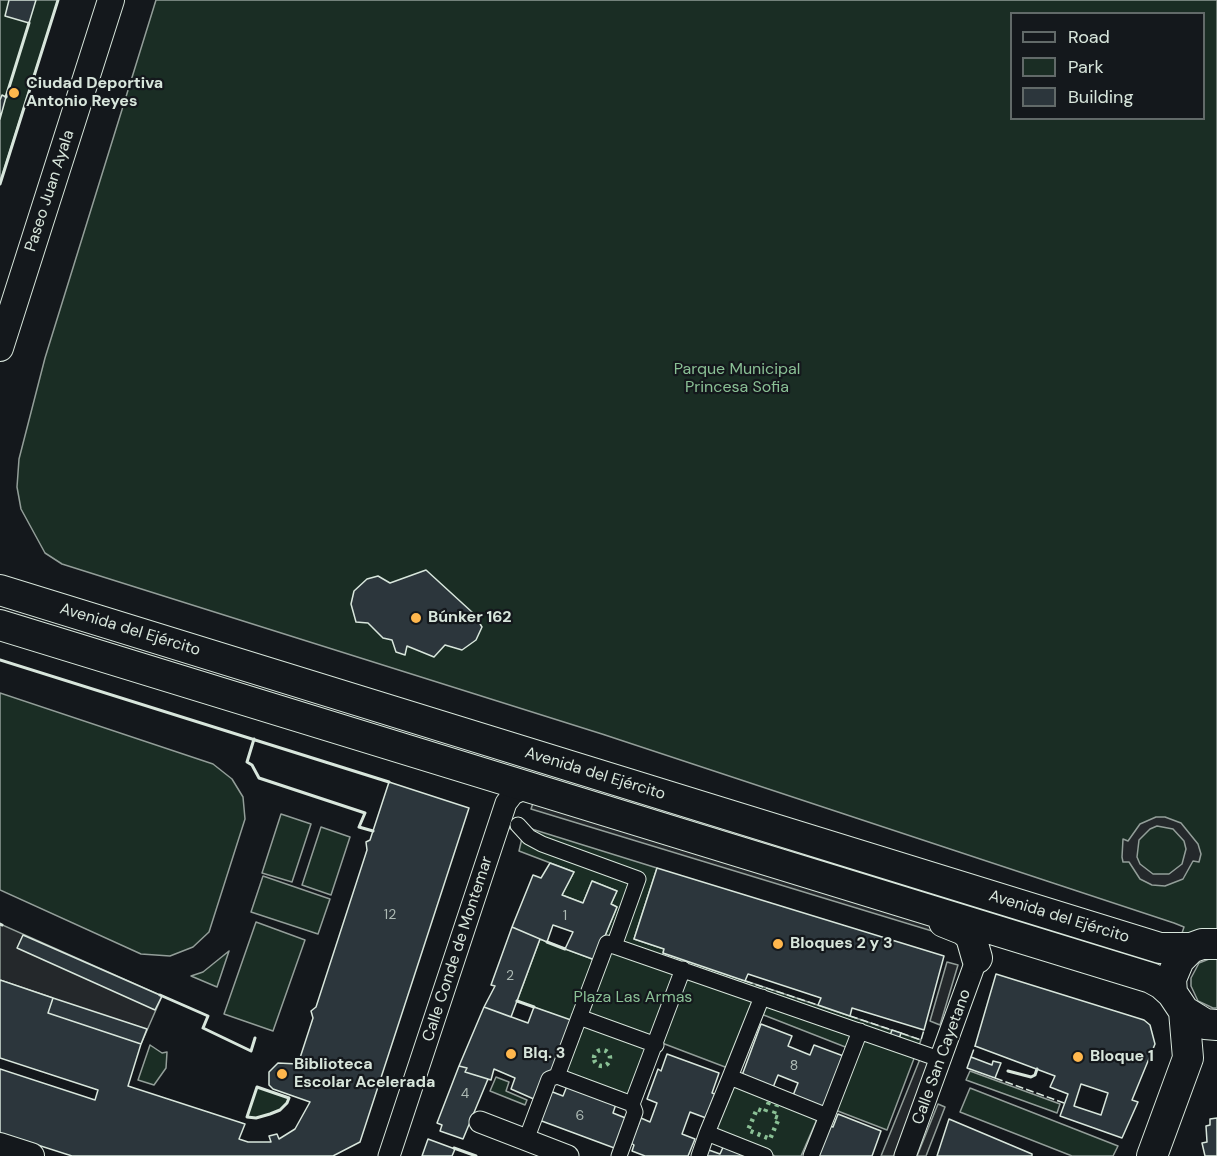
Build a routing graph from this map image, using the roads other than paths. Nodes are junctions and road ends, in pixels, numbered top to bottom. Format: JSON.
{"nodes":[{"id":1,"x":111,"y":0,"type":"edge"},
{"id":2,"x":0,"y":348,"type":"edge"},
{"id":3,"x":0,"y":590,"type":"edge"},
{"id":4,"x":0,"y":625,"type":"edge"},
{"id":5,"x":529,"y":787,"type":"junction"},
{"id":6,"x":518,"y":825,"type":"dead end"},
{"id":7,"x":913,"y":905,"type":"junction"},
{"id":8,"x":1036,"y":943,"type":"junction"},
{"id":9,"x":614,"y":946,"type":"junction"},
{"id":10,"x":1204,"y":946,"type":"edge"},
{"id":11,"x":977,"y":958,"type":"junction"},
{"id":12,"x":683,"y":969,"type":"junction"},
{"id":13,"x":762,"y":997,"type":"junction"},
{"id":14,"x":1178,"y":1002,"type":"junction"},
{"id":15,"x":579,"y":1017,"type":"junction"},
{"id":16,"x":1217,"y":1026,"type":"edge"},
{"id":17,"x":860,"y":1031,"type":"junction"},
{"id":18,"x":656,"y":1045,"type":"junction"},
{"id":19,"x":1188,"y":1058,"type":"junction"},
{"id":20,"x":942,"y":1060,"type":"junction"},
{"id":21,"x":557,"y":1076,"type":"junction"},
{"id":22,"x":730,"y":1077,"type":"junction"},
{"id":23,"x":632,"y":1104,"type":"junction"},
{"id":24,"x":829,"y":1112,"type":"junction"},
{"id":25,"x":480,"y":1122,"type":"dead end"},
{"id":26,"x":707,"y":1133,"type":"junction"},
{"id":27,"x":526,"y":1140,"type":"junction"},
{"id":28,"x":0,"y":1146,"type":"edge"},
{"id":29,"x":31,"y":1156,"type":"edge"},
{"id":30,"x":389,"y":1156,"type":"edge"},
{"id":31,"x":568,"y":1156,"type":"edge"},
{"id":32,"x":619,"y":1156,"type":"edge"},
{"id":33,"x":699,"y":1156,"type":"edge"},
{"id":34,"x":765,"y":1156,"type":"edge"},
{"id":35,"x":811,"y":1156,"type":"edge"},
{"id":36,"x":905,"y":1156,"type":"edge"},
{"id":37,"x":1152,"y":1156,"type":"edge"}],
"edges":[{"from":1,"to":2,"type":"street","name":"Paseo Juan Ayala"},
{"from":3,"to":10,"type":"main road","name":"Avenida del Ejército"},
{"from":4,"to":5,"type":"main road","name":"Avenida del Ejército"},
{"from":5,"to":7,"type":"main road","name":"Avenida del Ejército"},
{"from":5,"to":30,"type":"street","name":"Calle Conde de Montemar"},
{"from":6,"to":9,"type":"street"},
{"from":7,"to":8,"type":"main road","name":"Avenida del Ejército"},
{"from":7,"to":11,"type":"main road"},
{"from":8,"to":11,"type":"main road"},
{"from":8,"to":14,"type":"main road","name":"Avenida del Ejército"},
{"from":9,"to":12,"type":"street"},
{"from":9,"to":15,"type":"street"},
{"from":10,"to":14,"type":"main road"},
{"from":11,"to":20,"type":"street","name":"Calle San Cayetano"},
{"from":12,"to":13,"type":"street"},
{"from":12,"to":18,"type":"street"},
{"from":13,"to":17,"type":"street"},
{"from":13,"to":22,"type":"street"},
{"from":14,"to":16,"type":"main road","name":"Avenida del Ejército"},
{"from":14,"to":19,"type":"main road"},
{"from":15,"to":18,"type":"street"},
{"from":15,"to":21,"type":"street"},
{"from":16,"to":19,"type":"main road"},
{"from":17,"to":20,"type":"street"},
{"from":17,"to":24,"type":"street"},
{"from":18,"to":23,"type":"street"},
{"from":19,"to":37,"type":"main road"},
{"from":20,"to":36,"type":"street","name":"Calle San Cayetano"},
{"from":21,"to":23,"type":"street"},
{"from":21,"to":27,"type":"street"},
{"from":22,"to":24,"type":"street"},
{"from":22,"to":26,"type":"street"},
{"from":23,"to":32,"type":"street"},
{"from":24,"to":35,"type":"street"},
{"from":25,"to":27,"type":"street"},
{"from":26,"to":33,"type":"street"},
{"from":26,"to":34,"type":"street"},
{"from":27,"to":31,"type":"street"},
{"from":28,"to":29,"type":"street"}]}
